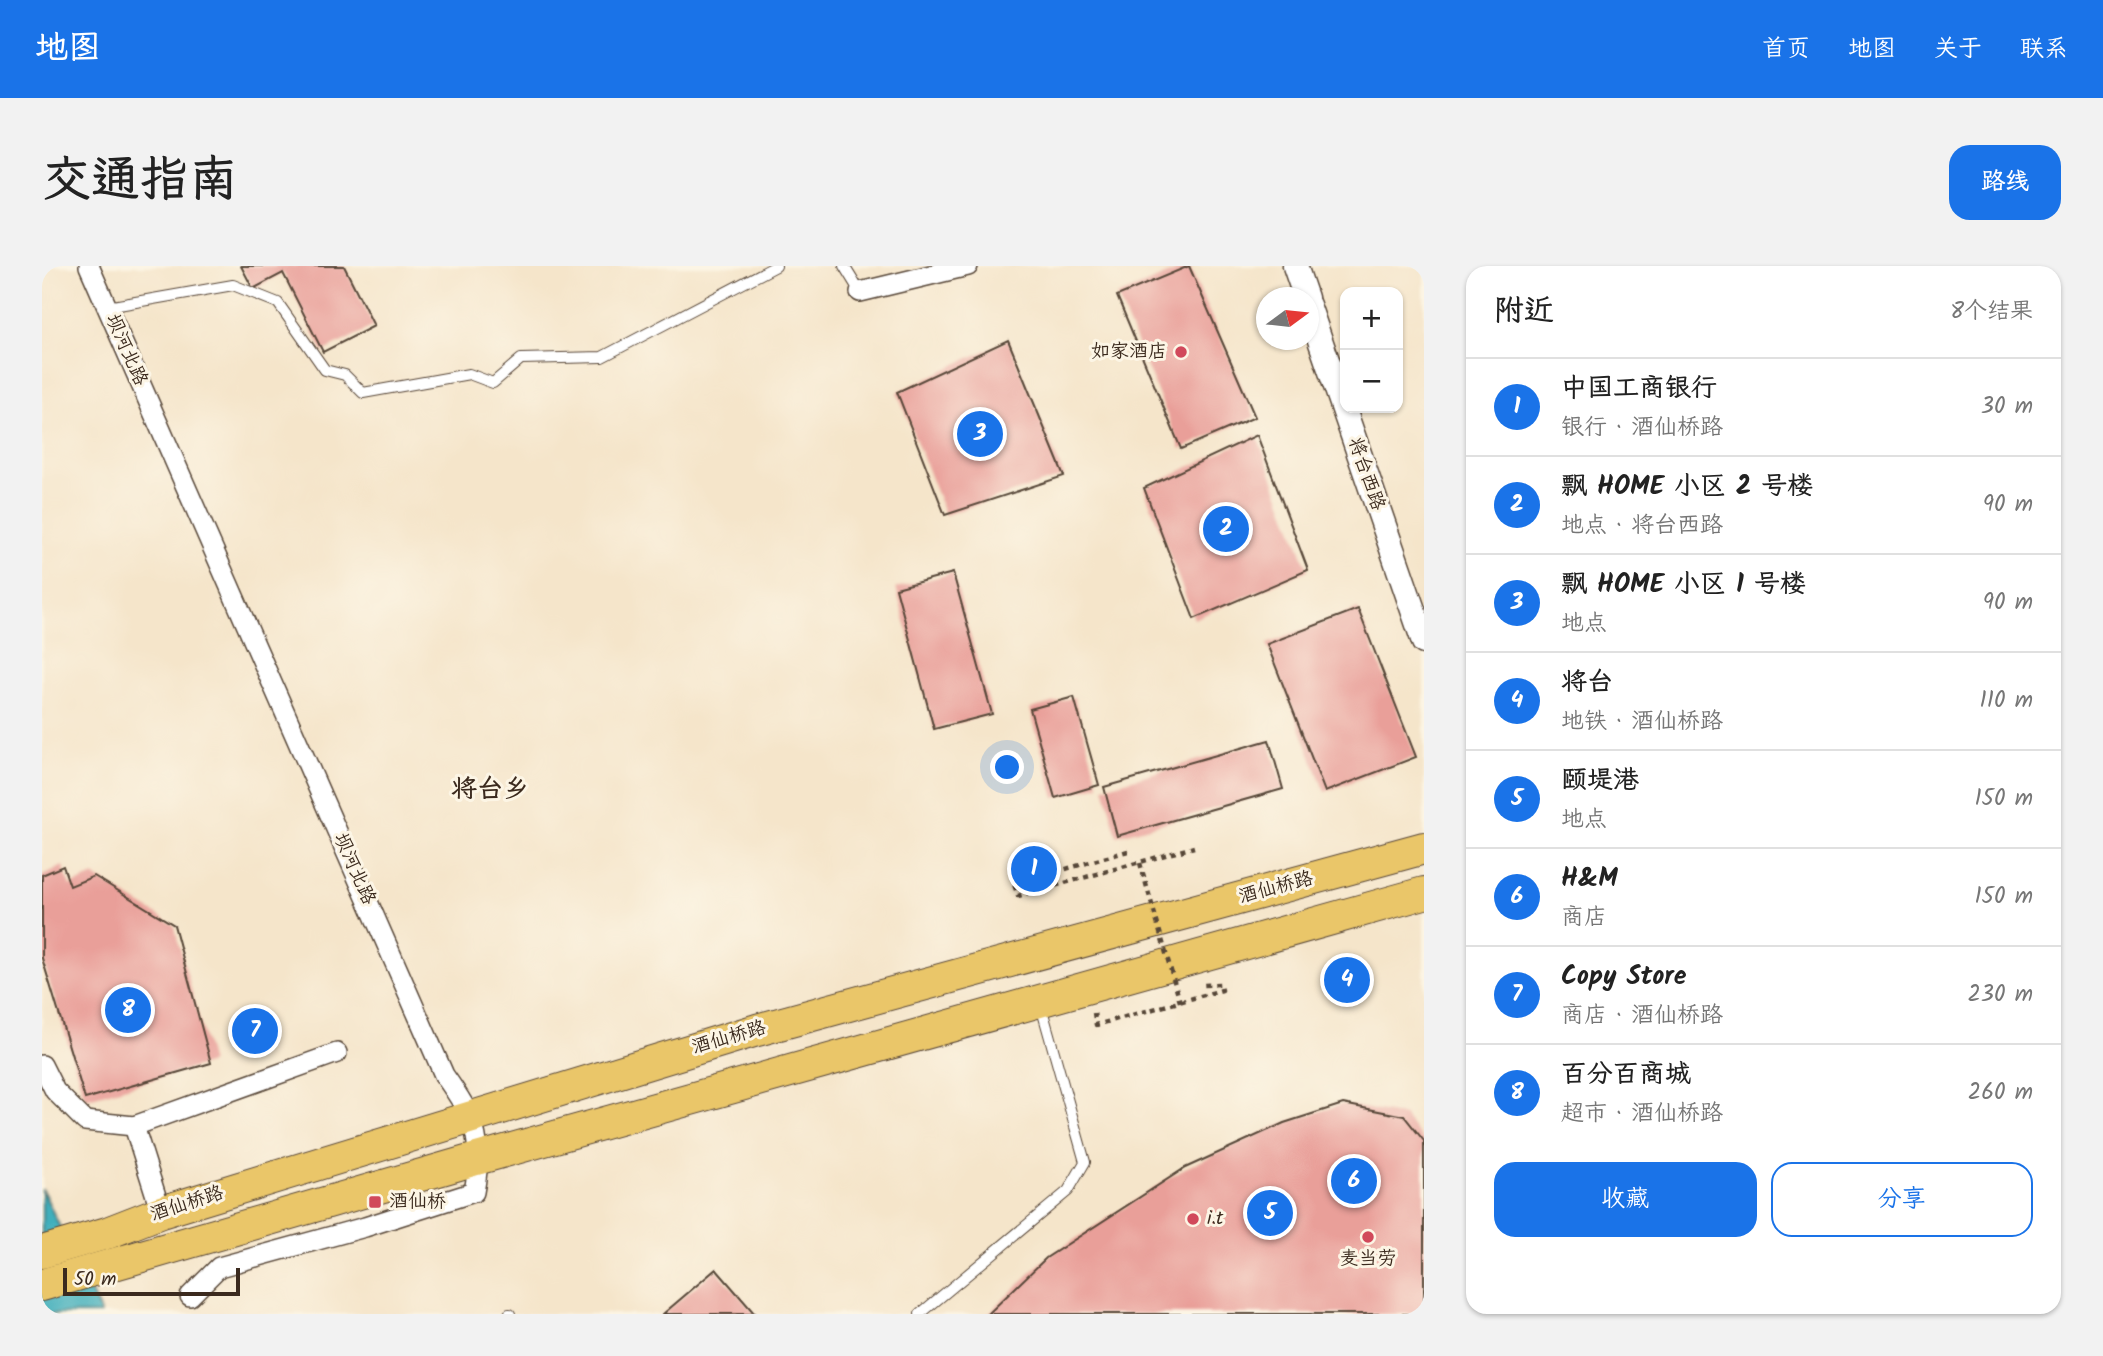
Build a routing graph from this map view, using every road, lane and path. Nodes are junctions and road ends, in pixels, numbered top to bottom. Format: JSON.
{"nodes":[{"id":1,"x":89,"y":266,"type":"edge"},
{"id":2,"x":776,"y":266,"type":"edge"},
{"id":3,"x":844,"y":266,"type":"edge"},
{"id":4,"x":968,"y":266,"type":"edge"},
{"id":5,"x":1295,"y":266,"type":"edge"},
{"id":6,"x":1302,"y":287,"type":"edge"},
{"id":7,"x":860,"y":292,"type":"joint"},
{"id":8,"x":107,"y":307,"type":"junction"},
{"id":9,"x":1319,"y":337,"type":"edge"},
{"id":10,"x":1424,"y":642,"type":"edge"},
{"id":11,"x":1194,"y":848,"type":"dead end"},
{"id":12,"x":1424,"y":848,"type":"edge"},
{"id":13,"x":1128,"y":850,"type":"dead end"},
{"id":14,"x":1140,"y":863,"type":"junction"},
{"id":15,"x":1424,"y":893,"type":"edge"},
{"id":16,"x":1199,"y":986,"type":"dead end"},
{"id":17,"x":1040,"y":1001,"type":"junction"},
{"id":18,"x":1180,"y":1002,"type":"junction"},
{"id":19,"x":1106,"y":1010,"type":"dead end"},
{"id":20,"x":337,"y":1053,"type":"dead end"},
{"id":21,"x":42,"y":1065,"type":"edge"},
{"id":22,"x":472,"y":1117,"type":"junction"},
{"id":23,"x":134,"y":1126,"type":"junction"},
{"id":24,"x":480,"y":1158,"type":"junction"},
{"id":25,"x":161,"y":1212,"type":"junction"},
{"id":26,"x":42,"y":1252,"type":"edge"},
{"id":27,"x":42,"y":1285,"type":"edge"},
{"id":28,"x":190,"y":1296,"type":"dead end"},
{"id":29,"x":920,"y":1314,"type":"edge"}],
"edges":[{"from":1,"to":8,"type":"street","name":"坝河北路"},
{"from":2,"to":8,"type":"lane"},
{"from":3,"to":7,"type":"lane"},
{"from":4,"to":7,"type":"street"},
{"from":5,"to":6,"type":"street"},
{"from":8,"to":22,"type":"street","name":"坝河北路"},
{"from":9,"to":10,"type":"street","name":"将台西路"},
{"from":11,"to":14,"type":"path"},
{"from":12,"to":22,"type":"main road","name":"酒仙桥路"},
{"from":13,"to":14,"type":"path"},
{"from":14,"to":18,"type":"path","bridge":true},
{"from":15,"to":17,"type":"main road","name":"酒仙桥路"},
{"from":16,"to":18,"type":"path"},
{"from":17,"to":24,"type":"main road","name":"酒仙桥路"},
{"from":17,"to":29,"type":"lane"},
{"from":18,"to":19,"type":"path"},
{"from":20,"to":23,"type":"street"},
{"from":21,"to":23,"type":"street"},
{"from":22,"to":24,"type":"street","name":"坝河北路"},
{"from":22,"to":25,"type":"main road","name":"酒仙桥路"},
{"from":23,"to":25,"type":"street"},
{"from":24,"to":27,"type":"main road","name":"酒仙桥路"},
{"from":24,"to":28,"type":"street","name":"坝河北路"},
{"from":25,"to":26,"type":"main road","name":"酒仙桥路"}]}
